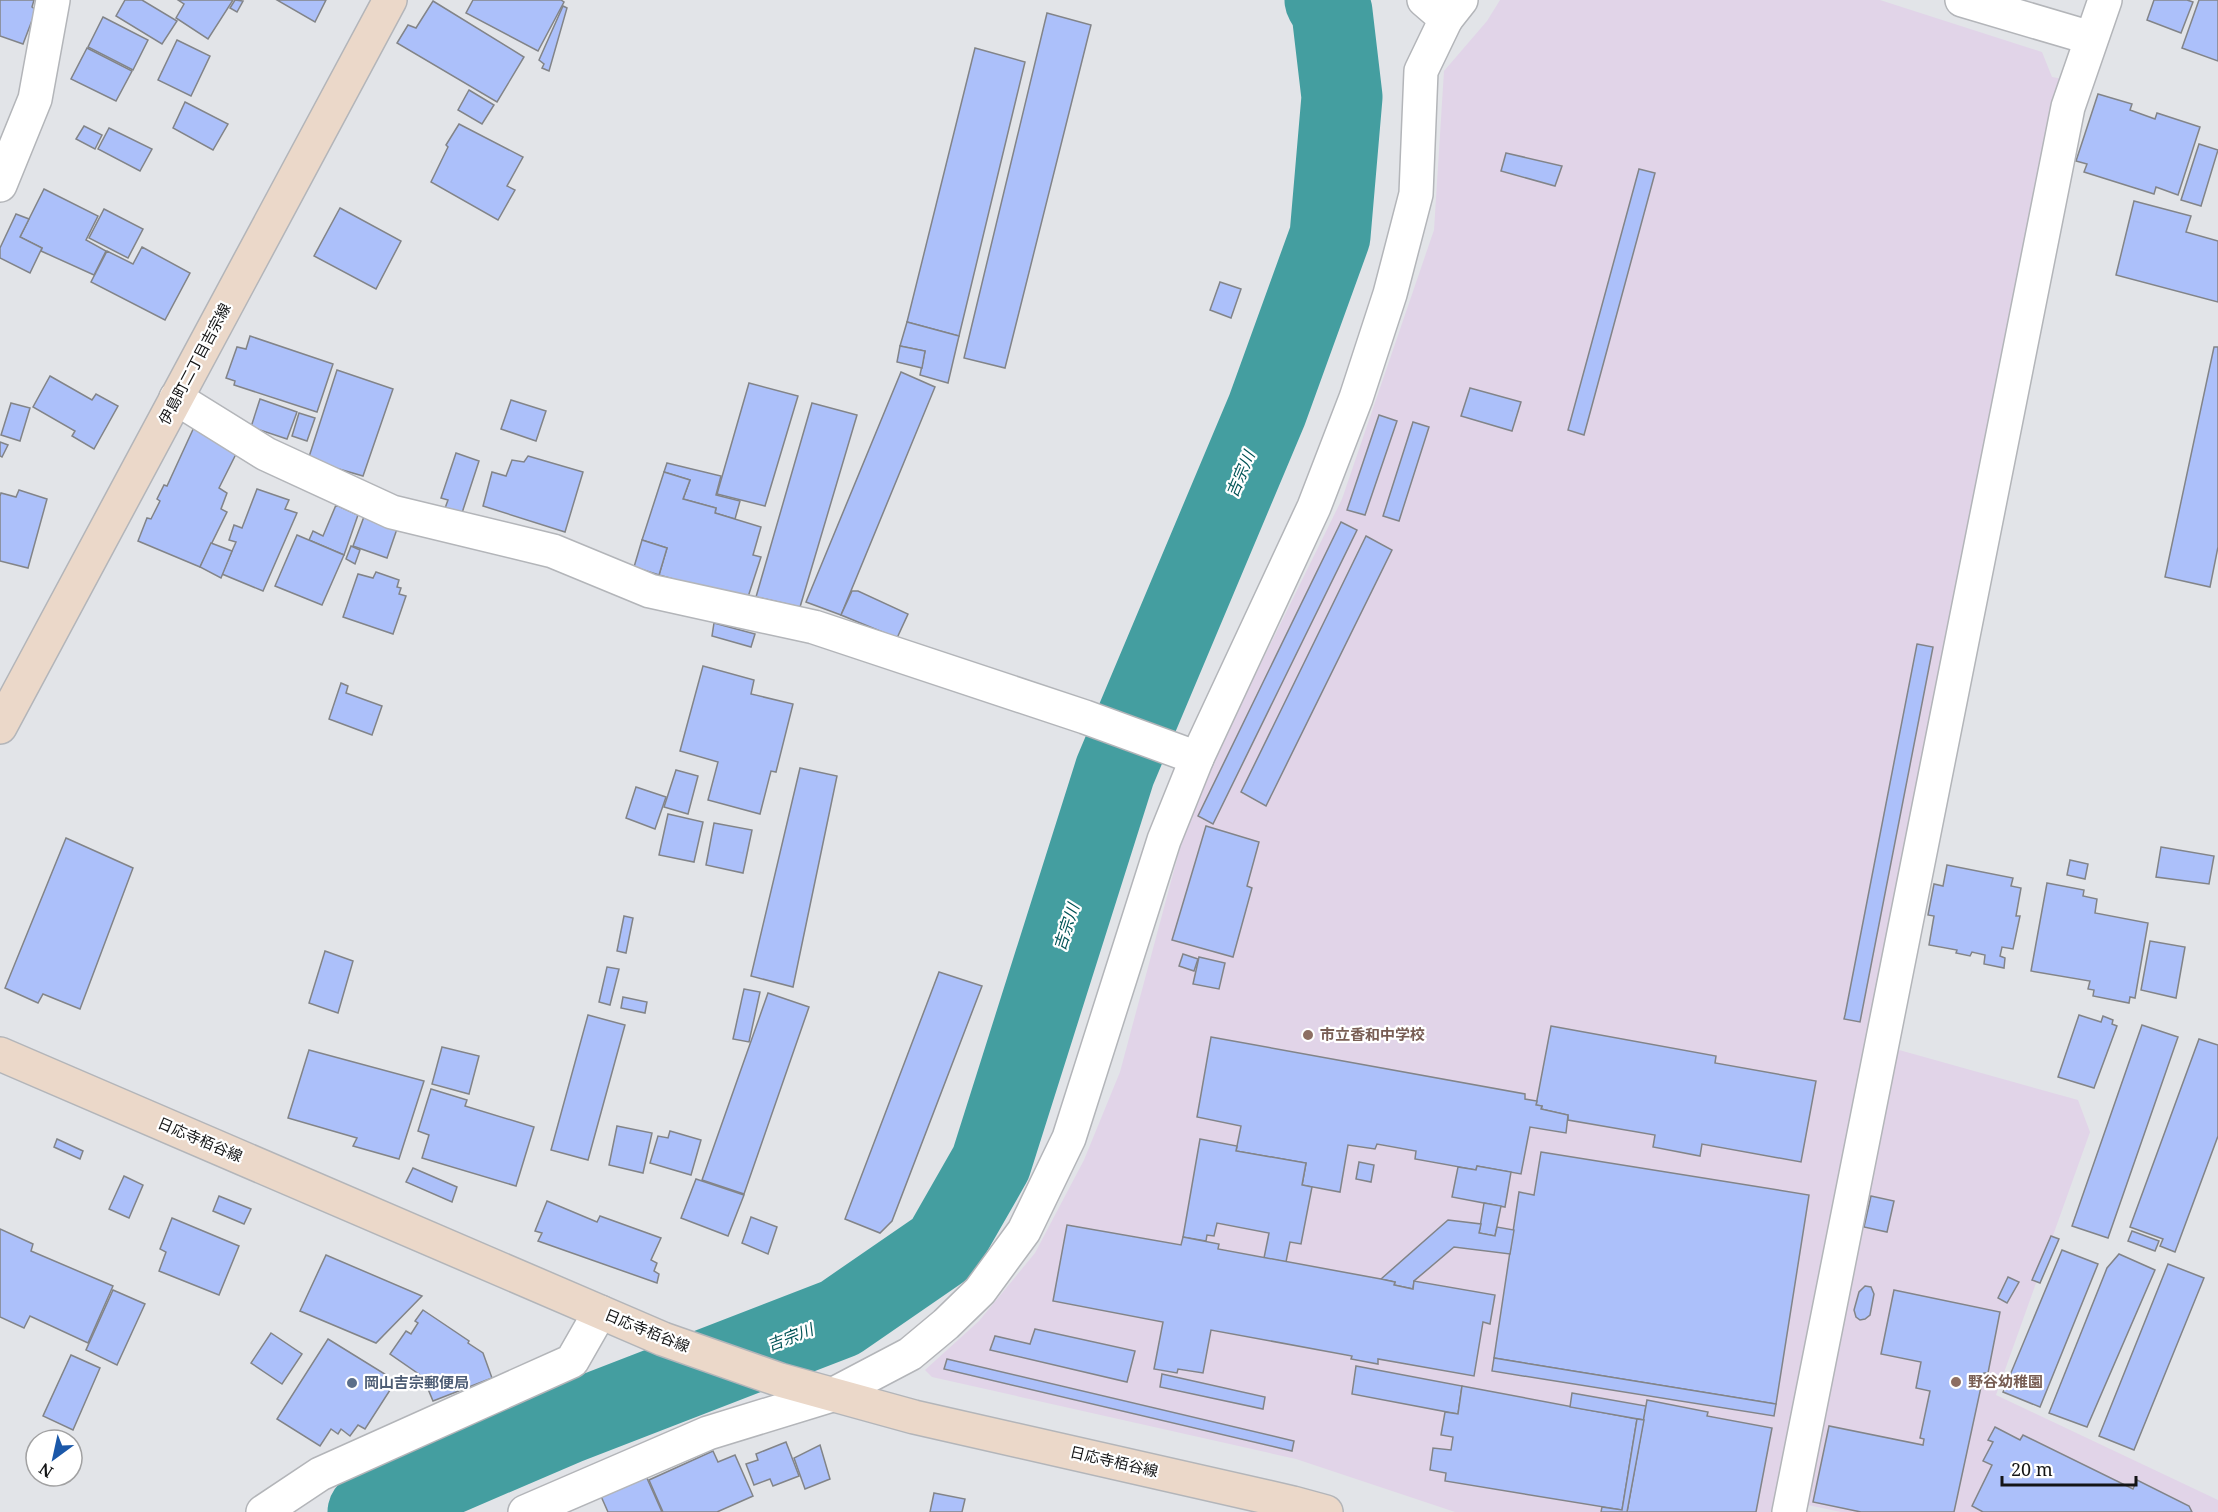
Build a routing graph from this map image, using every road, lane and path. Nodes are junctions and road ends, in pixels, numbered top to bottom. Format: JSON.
{"nodes":[{"id":1,"x":53,"y":0,"type":"edge"},
{"id":2,"x":390,"y":0,"type":"edge"},
{"id":3,"x":1962,"y":0,"type":"edge"},
{"id":4,"x":2104,"y":0,"type":"edge"},
{"id":5,"x":1444,"y":6,"type":"edge"},
{"id":6,"x":2091,"y":38,"type":"junction"},
{"id":7,"x":0,"y":185,"type":"edge"},
{"id":8,"x":176,"y":398,"type":"junction"},
{"id":9,"x":0,"y":727,"type":"edge"},
{"id":10,"x":1187,"y":754,"type":"junction"},
{"id":11,"x":0,"y":1054,"type":"edge"},
{"id":12,"x":600,"y":1312,"type":"junction"},
{"id":13,"x":832,"y":1395,"type":"junction"},
{"id":14,"x":263,"y":1512,"type":"edge"},
{"id":15,"x":525,"y":1512,"type":"edge"},
{"id":16,"x":1326,"y":1512,"type":"edge"},
{"id":17,"x":1789,"y":1512,"type":"edge"}],
"edges":[{"from":1,"to":7,"type":"street"},
{"from":2,"to":8,"type":"main road","name":"伊島町二丁目吉宗線"},
{"from":3,"to":6,"type":"street"},
{"from":4,"to":6,"type":"street"},
{"from":5,"to":10,"type":"street"},
{"from":6,"to":17,"type":"street"},
{"from":8,"to":9,"type":"main road","name":"伊島町二丁目吉宗線"},
{"from":8,"to":10,"type":"street"},
{"from":10,"to":13,"type":"street"},
{"from":11,"to":12,"type":"main road","name":"日応寺栢谷線"},
{"from":12,"to":13,"type":"main road","name":"日応寺栢谷線"},
{"from":12,"to":14,"type":"street"},
{"from":13,"to":15,"type":"street"},
{"from":13,"to":16,"type":"main road","name":"日応寺栢谷線"}]}
